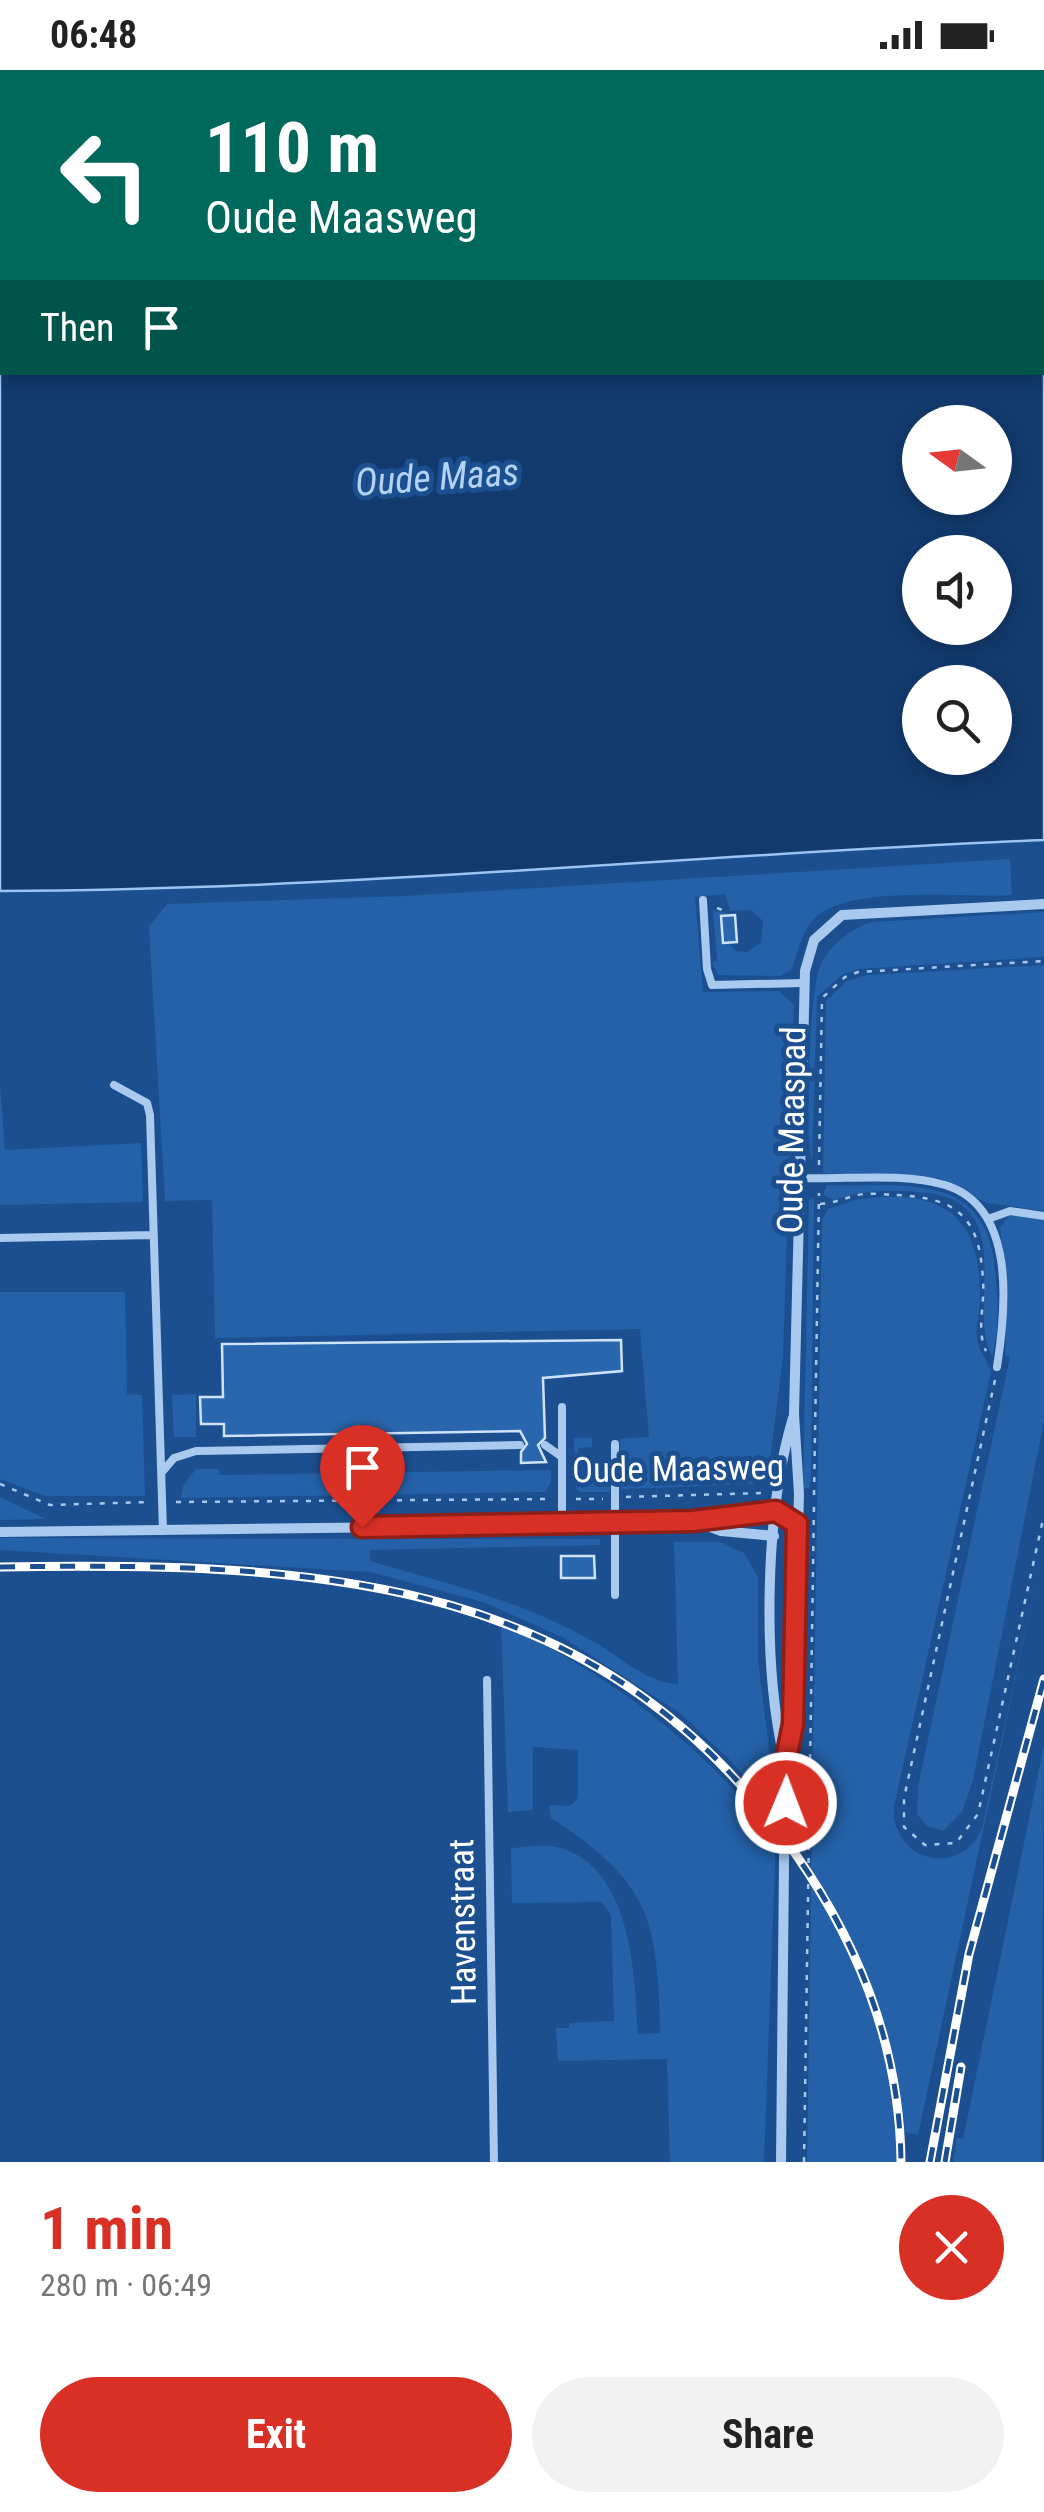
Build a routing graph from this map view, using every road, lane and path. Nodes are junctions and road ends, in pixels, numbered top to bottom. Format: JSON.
{"nodes":[{"id":1,"x":703,"y":900,"type":"dead end"},
{"id":2,"x":1044,"y":904,"type":"edge"},
{"id":3,"x":1044,"y":961,"type":"edge"},
{"id":4,"x":804,"y":983,"type":"junction"},
{"id":5,"x":114,"y":1085,"type":"dead end"},
{"id":6,"x":800,"y":1178,"type":"junction"},
{"id":7,"x":819,"y":1179,"type":"junction"},
{"id":8,"x":818,"y":1204,"type":"junction"},
{"id":9,"x":1044,"y":1216,"type":"edge"},
{"id":10,"x":988,"y":1218,"type":"junction"},
{"id":11,"x":153,"y":1235,"type":"junction"},
{"id":12,"x":0,"y":1238,"type":"edge"},
{"id":13,"x":998,"y":1367,"type":"junction"},
{"id":14,"x":562,"y":1407,"type":"dead end"},
{"id":15,"x":794,"y":1414,"type":"junction"},
{"id":16,"x":616,"y":1444,"type":"dead end"},
{"id":17,"x":520,"y":1445,"type":"dead end"},
{"id":18,"x":545,"y":1445,"type":"dead end"},
{"id":19,"x":562,"y":1457,"type":"junction"},
{"id":20,"x":161,"y":1475,"type":"junction"},
{"id":21,"x":0,"y":1484,"type":"edge"},
{"id":22,"x":777,"y":1493,"type":"junction"},
{"id":23,"x":798,"y":1494,"type":"junction"},
{"id":24,"x":814,"y":1494,"type":"junction"},
{"id":25,"x":616,"y":1498,"type":"junction"},
{"id":26,"x":564,"y":1499,"type":"junction"},
{"id":27,"x":162,"y":1502,"type":"junction"},
{"id":28,"x":776,"y":1511,"type":"junction"},
{"id":29,"x":1044,"y":1515,"type":"edge"},
{"id":30,"x":693,"y":1521,"type":"junction"},
{"id":31,"x":616,"y":1523,"type":"junction"},
{"id":32,"x":797,"y":1524,"type":"junction"},
{"id":33,"x":562,"y":1525,"type":"junction"},
{"id":34,"x":164,"y":1531,"type":"junction"},
{"id":35,"x":0,"y":1532,"type":"edge"},
{"id":36,"x":774,"y":1536,"type":"junction"},
{"id":37,"x":614,"y":1595,"type":"dead end"},
{"id":38,"x":487,"y":1680,"type":"dead end"},
{"id":39,"x":785,"y":1764,"type":"junction"},
{"id":40,"x":494,"y":2162,"type":"edge"},
{"id":41,"x":781,"y":2162,"type":"edge"},
{"id":42,"x":804,"y":2162,"type":"edge"}],
"edges":[{"from":1,"to":4,"type":"lane"},
{"from":2,"to":4,"type":"street","name":"Oude Maaspad"},
{"from":3,"to":7,"type":"path","name":"Oude Maaspad"},
{"from":4,"to":6,"type":"street","name":"Oude Maaspad"},
{"from":5,"to":11,"type":"lane"},
{"from":6,"to":7,"type":"lane"},
{"from":6,"to":15,"type":"street","name":"Oude Maaspad"},
{"from":7,"to":8,"type":"path","name":"Oude Maaspad"},
{"from":7,"to":10,"type":"lane"},
{"from":8,"to":13,"type":"path"},
{"from":8,"to":24,"type":"path","name":"Oude Maaspad"},
{"from":9,"to":10,"type":"lane"},
{"from":10,"to":13,"type":"lane"},
{"from":11,"to":12,"type":"lane"},
{"from":11,"to":20,"type":"lane"},
{"from":13,"to":29,"type":"path"},
{"from":14,"to":19,"type":"lane"},
{"from":15,"to":22,"type":"street","name":"Oude Maaspad"},
{"from":15,"to":23,"type":"street","name":"Oude Maaspad"},
{"from":16,"to":25,"type":"lane"},
{"from":17,"to":20,"type":"lane"},
{"from":18,"to":19,"type":"lane"},
{"from":19,"to":26,"type":"lane"},
{"from":20,"to":27,"type":"lane"},
{"from":21,"to":27,"type":"path","name":"Oude Maasweg"},
{"from":22,"to":25,"type":"path","name":"Oude Maasweg"},
{"from":22,"to":28,"type":"street","name":"Oude Maaspad"},
{"from":23,"to":24,"type":"path","name":"Oude Maasweg"},
{"from":23,"to":32,"type":"street","name":"Oude Maaspad"},
{"from":24,"to":42,"type":"path","name":"Oude Maasweg"},
{"from":25,"to":26,"type":"path","name":"Oude Maasweg"},
{"from":25,"to":31,"type":"lane"},
{"from":26,"to":27,"type":"path","name":"Oude Maasweg"},
{"from":26,"to":33,"type":"lane"},
{"from":27,"to":34,"type":"lane"},
{"from":28,"to":30,"type":"street","name":"Oude Maasweg"},
{"from":28,"to":32,"type":"street","name":"Oude Maasweg"},
{"from":28,"to":36,"type":"street","name":"Oude Maasweg"},
{"from":30,"to":31,"type":"street","name":"Oude Maasweg"},
{"from":30,"to":36,"type":"street","name":"Oude Maasweg"},
{"from":31,"to":33,"type":"street","name":"Oude Maasweg"},
{"from":31,"to":37,"type":"lane"},
{"from":32,"to":36,"type":"street"},
{"from":32,"to":39,"type":"street","name":"Oude Maasweg"},
{"from":33,"to":34,"type":"street","name":"Oude Maasweg"},
{"from":34,"to":35,"type":"street","name":"Oude Maasweg"},
{"from":36,"to":39,"type":"street","name":"Oude Maasweg"},
{"from":38,"to":40,"type":"lane","name":"Havenstraat"},
{"from":39,"to":41,"type":"street","name":"Oude Maasweg"}]}
